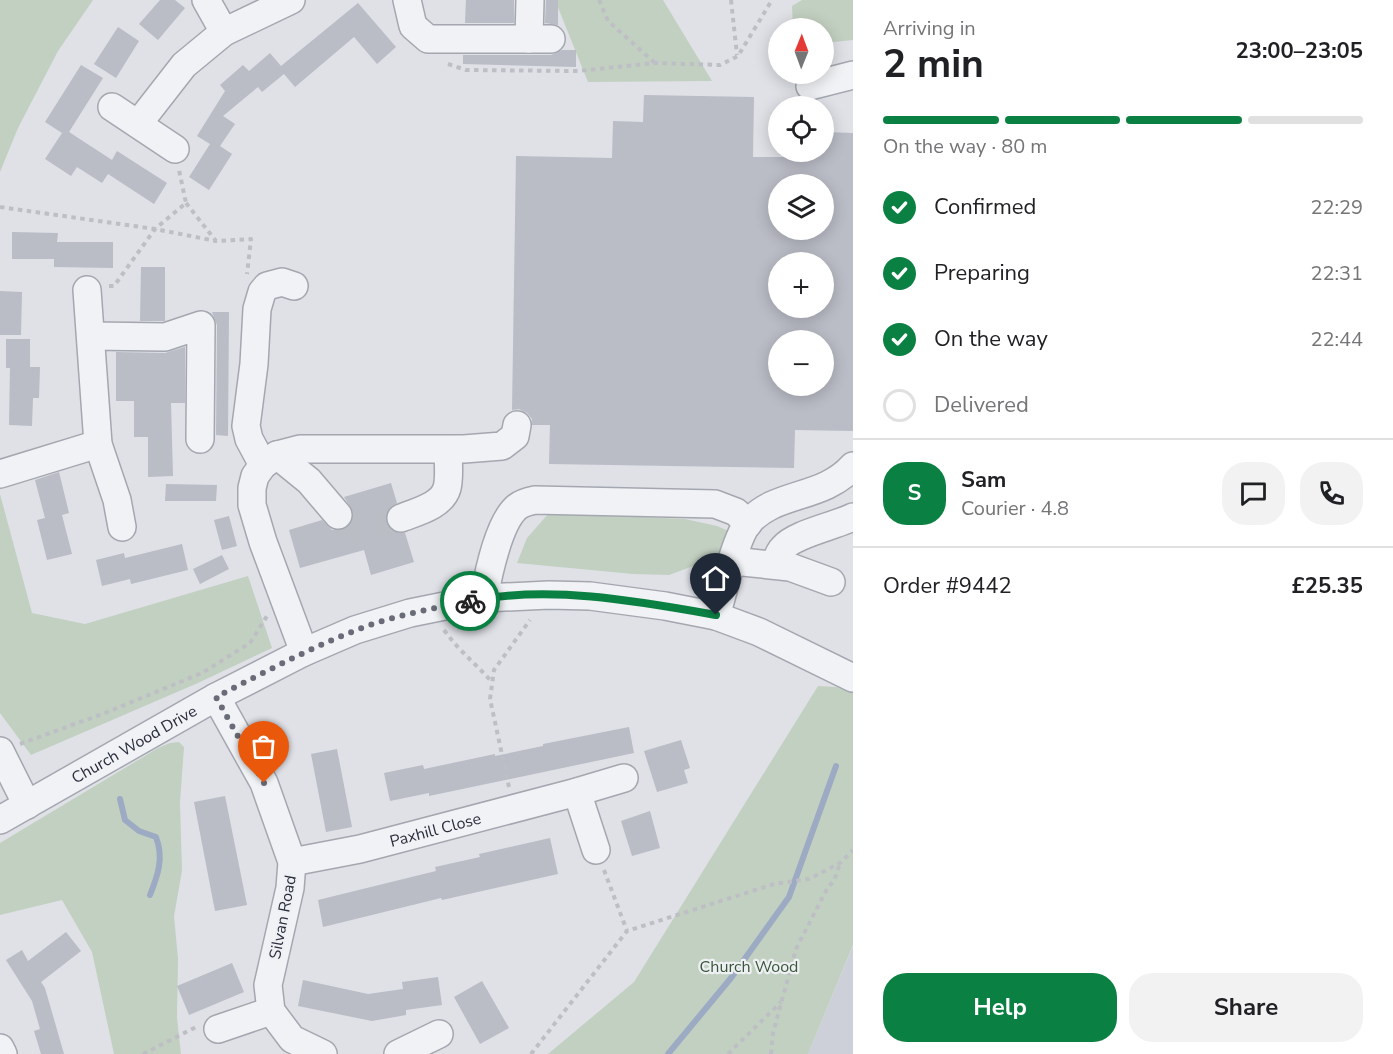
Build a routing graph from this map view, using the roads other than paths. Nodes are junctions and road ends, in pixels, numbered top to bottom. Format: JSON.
{"nodes":[{"id":1,"x":206,"y":0,"type":"edge"},
{"id":2,"x":291,"y":0,"type":"edge"},
{"id":3,"x":407,"y":0,"type":"edge"},
{"id":4,"x":530,"y":0,"type":"edge"},
{"id":5,"x":224,"y":32,"type":"junction"},
{"id":6,"x":853,"y":75,"type":"edge"},
{"id":7,"x":810,"y":86,"type":"dead end"},
{"id":8,"x":112,"y":107,"type":"dead end"},
{"id":9,"x":138,"y":124,"type":"junction"},
{"id":10,"x":175,"y":149,"type":"road end"},
{"id":11,"x":294,"y":286,"type":"dead end"},
{"id":12,"x":87,"y":290,"type":"road end"},
{"id":13,"x":91,"y":336,"type":"junction"},
{"id":14,"x":517,"y":425,"type":"dead end"},
{"id":15,"x":200,"y":439,"type":"dead end"},
{"id":16,"x":98,"y":444,"type":"junction"},
{"id":17,"x":448,"y":450,"type":"junction"},
{"id":18,"x":270,"y":460,"type":"junction"},
{"id":19,"x":853,"y":466,"type":"edge"},
{"id":20,"x":0,"y":474,"type":"edge"},
{"id":21,"x":841,"y":487,"type":"edge"},
{"id":22,"x":338,"y":515,"type":"tunnel mouth"},
{"id":23,"x":853,"y":517,"type":"edge"},
{"id":24,"x":401,"y":518,"type":"tunnel mouth"},
{"id":25,"x":748,"y":524,"type":"junction"},
{"id":26,"x":122,"y":527,"type":"dead end"},
{"id":27,"x":733,"y":561,"type":"junction"},
{"id":28,"x":775,"y":565,"type":"junction"},
{"id":29,"x":831,"y":582,"type":"dead end"},
{"id":30,"x":484,"y":598,"type":"junction"},
{"id":31,"x":716,"y":615,"type":"junction"},
{"id":32,"x":304,"y":652,"type":"junction"},
{"id":33,"x":853,"y":678,"type":"edge"},
{"id":34,"x":216,"y":697,"type":"junction"},
{"id":35,"x":0,"y":751,"type":"edge"},
{"id":36,"x":624,"y":778,"type":"dead end"},
{"id":37,"x":578,"y":792,"type":"junction"},
{"id":38,"x":27,"y":805,"type":"junction"},
{"id":39,"x":0,"y":820,"type":"edge"},
{"id":40,"x":596,"y":850,"type":"road end"},
{"id":41,"x":292,"y":862,"type":"junction"},
{"id":42,"x":271,"y":1011,"type":"junction"},
{"id":43,"x":218,"y":1029,"type":"road end"},
{"id":44,"x":439,"y":1034,"type":"dead end"},
{"id":45,"x":0,"y":1048,"type":"edge"},
{"id":46,"x":3,"y":1054,"type":"edge"},
{"id":47,"x":323,"y":1054,"type":"edge"},
{"id":48,"x":398,"y":1054,"type":"edge"}],
"edges":[{"from":1,"to":5,"type":"street"},
{"from":2,"to":5,"type":"street"},
{"from":3,"to":4,"type":"street"},
{"from":5,"to":9,"type":"street"},
{"from":6,"to":7,"type":"street"},
{"from":8,"to":9,"type":"street"},
{"from":9,"to":10,"type":"street"},
{"from":11,"to":18,"type":"street"},
{"from":12,"to":13,"type":"street"},
{"from":13,"to":15,"type":"street"},
{"from":13,"to":16,"type":"street"},
{"from":14,"to":17,"type":"street"},
{"from":16,"to":20,"type":"street"},
{"from":16,"to":26,"type":"street"},
{"from":17,"to":18,"type":"street"},
{"from":17,"to":24,"type":"street"},
{"from":18,"to":22,"type":"street"},
{"from":18,"to":32,"type":"street"},
{"from":19,"to":21,"type":"street"},
{"from":21,"to":25,"type":"street"},
{"from":23,"to":28,"type":"street"},
{"from":25,"to":27,"type":"street"},
{"from":25,"to":30,"type":"street"},
{"from":27,"to":28,"type":"street"},
{"from":27,"to":31,"type":"street"},
{"from":28,"to":29,"type":"street"},
{"from":30,"to":31,"type":"street","name":"Church Wood Drive"},
{"from":30,"to":32,"type":"street","name":"Church Wood Drive"},
{"from":31,"to":33,"type":"street","name":"Church Wood Drive"},
{"from":32,"to":34,"type":"street","name":"Church Wood Drive"},
{"from":34,"to":38,"type":"street","name":"Church Wood Drive"},
{"from":34,"to":41,"type":"street","name":"Silvan Road"},
{"from":35,"to":38,"type":"street"},
{"from":36,"to":37,"type":"street","name":"Paxhill Close"},
{"from":37,"to":40,"type":"street"},
{"from":37,"to":41,"type":"street","name":"Paxhill Close"},
{"from":38,"to":39,"type":"street","name":"Church Wood Drive"},
{"from":41,"to":42,"type":"street","name":"Silvan Road"},
{"from":42,"to":43,"type":"street"},
{"from":42,"to":47,"type":"street"},
{"from":44,"to":48,"type":"street"},
{"from":45,"to":46,"type":"street"}]}
